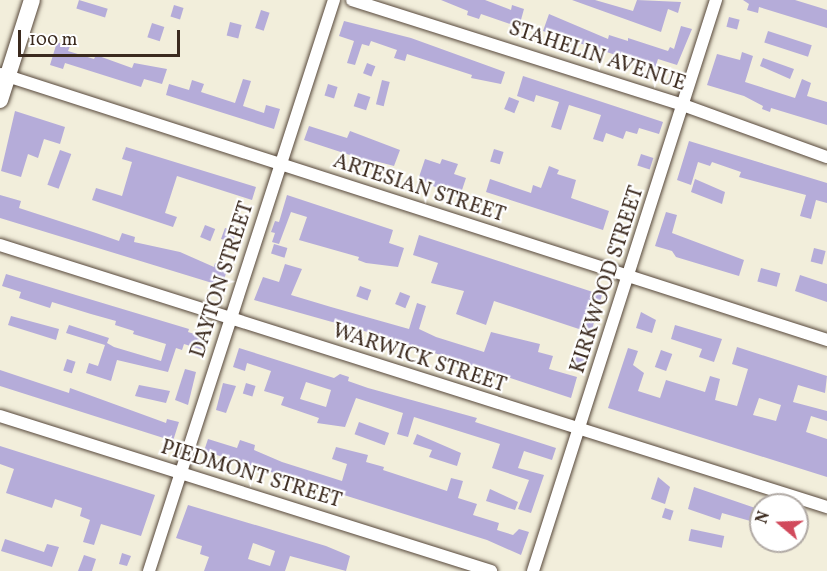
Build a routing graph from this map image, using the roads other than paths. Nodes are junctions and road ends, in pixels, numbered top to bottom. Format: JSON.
{"nodes":[{"id":1,"x":32,"y":0,"type":"edge"},
{"id":2,"x":334,"y":0,"type":"edge"},
{"id":3,"x":352,"y":0,"type":"edge"},
{"id":4,"x":716,"y":0,"type":"edge"},
{"id":5,"x":4,"y":75,"type":"edge"},
{"id":6,"x":0,"y":100,"type":"edge"},
{"id":7,"x":683,"y":105,"type":"junction"},
{"id":8,"x":827,"y":157,"type":"edge"},
{"id":9,"x":281,"y":165,"type":"junction"},
{"id":10,"x":0,"y":245,"type":"edge"},
{"id":11,"x":630,"y":275,"type":"junction"},
{"id":12,"x":231,"y":320,"type":"junction"},
{"id":13,"x":827,"y":340,"type":"edge"},
{"id":14,"x":0,"y":416,"type":"edge"},
{"id":15,"x":580,"y":430,"type":"junction"},
{"id":16,"x":181,"y":474,"type":"junction"},
{"id":17,"x":827,"y":507,"type":"edge"},
{"id":18,"x":149,"y":571,"type":"edge"},
{"id":19,"x":490,"y":571,"type":"edge"},
{"id":20,"x":533,"y":571,"type":"edge"}],
"edges":[{"from":1,"to":5,"type":"street"},
{"from":2,"to":9,"type":"street","name":"DAYTON STREET"},
{"from":3,"to":7,"type":"street","name":"STAHELIN AVENUE"},
{"from":4,"to":7,"type":"street","name":"KIRKWOOD STREET"},
{"from":5,"to":6,"type":"street"},
{"from":5,"to":9,"type":"street","name":"ARTESIAN STREET"},
{"from":7,"to":8,"type":"street","name":"STAHELIN AVENUE"},
{"from":7,"to":11,"type":"street","name":"KIRKWOOD STREET"},
{"from":9,"to":11,"type":"street","name":"ARTESIAN STREET"},
{"from":9,"to":12,"type":"street","name":"DAYTON STREET"},
{"from":10,"to":12,"type":"street","name":"WARWICK STREET"},
{"from":11,"to":13,"type":"street","name":"ARTESIAN STREET"},
{"from":11,"to":15,"type":"street","name":"KIRKWOOD STREET"},
{"from":12,"to":15,"type":"street","name":"WARWICK STREET"},
{"from":12,"to":16,"type":"street","name":"DAYTON STREET"},
{"from":14,"to":16,"type":"street","name":"PIEDMONT STREET"},
{"from":15,"to":17,"type":"street","name":"WARWICK STREET"},
{"from":15,"to":20,"type":"street","name":"KIRKWOOD STREET"},
{"from":16,"to":18,"type":"street","name":"DAYTON STREET"},
{"from":16,"to":19,"type":"street","name":"PIEDMONT STREET"}]}
